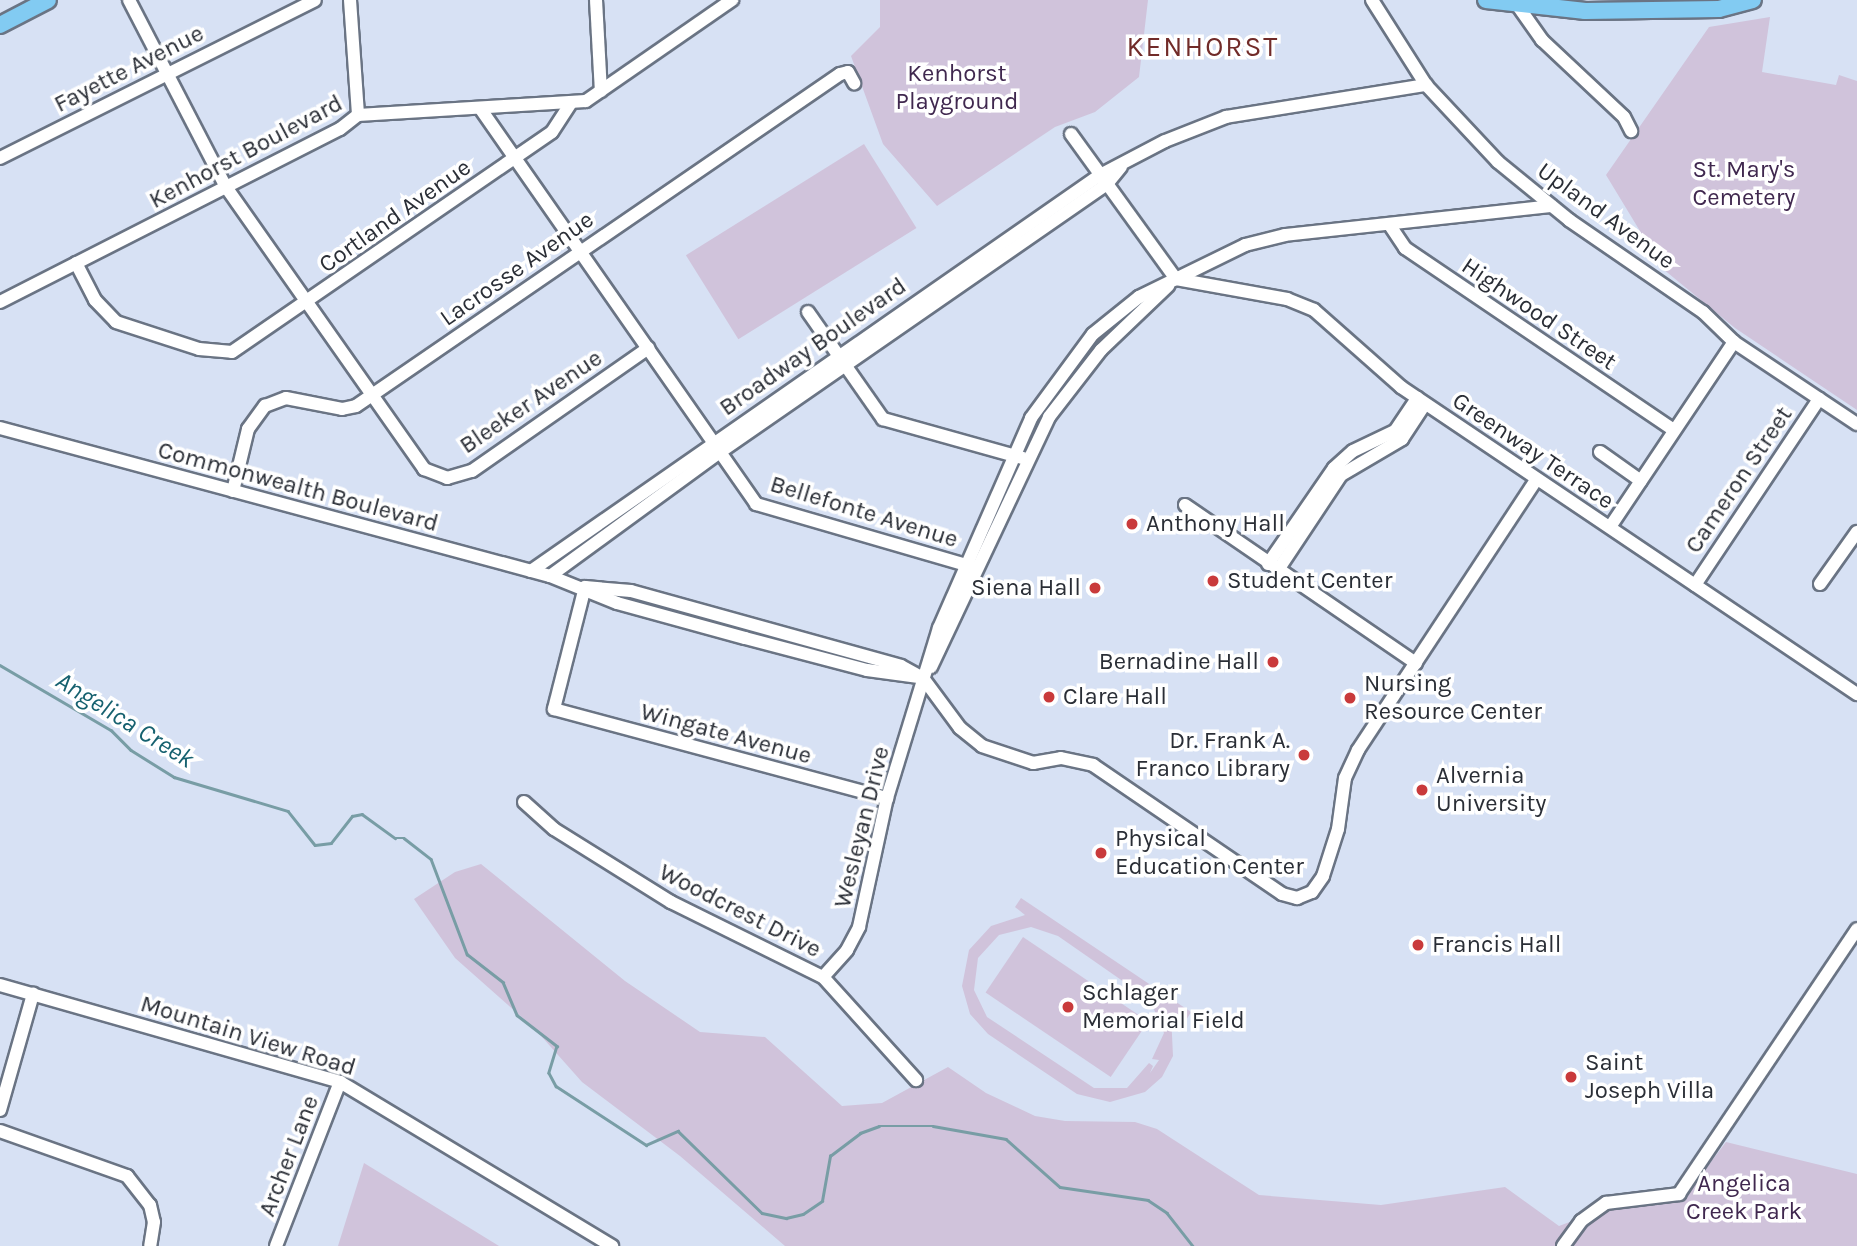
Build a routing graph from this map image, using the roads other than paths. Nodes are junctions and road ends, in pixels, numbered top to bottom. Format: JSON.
{"nodes":[{"id":1,"x":48,"y":0,"type":"edge"},
{"id":2,"x":128,"y":0,"type":"edge"},
{"id":3,"x":315,"y":0,"type":"edge"},
{"id":4,"x":351,"y":0,"type":"edge"},
{"id":5,"x":596,"y":0,"type":"edge"},
{"id":6,"x":732,"y":0,"type":"edge"},
{"id":7,"x":1372,"y":0,"type":"edge"},
{"id":8,"x":1486,"y":0,"type":"edge"},
{"id":9,"x":1753,"y":0,"type":"edge"},
{"id":10,"x":1724,"y":3,"type":"edge"},
{"id":11,"x":1518,"y":6,"type":"junction"},
{"id":12,"x":0,"y":24,"type":"edge"},
{"id":13,"x":166,"y":74,"type":"junction"},
{"id":14,"x":854,"y":83,"type":"dead end"},
{"id":15,"x":1426,"y":85,"type":"junction"},
{"id":16,"x":601,"y":91,"type":"junction"},
{"id":17,"x":571,"y":103,"type":"junction"},
{"id":18,"x":481,"y":108,"type":"junction"},
{"id":19,"x":358,"y":115,"type":"junction"},
{"id":20,"x":1632,"y":131,"type":"dead end"},
{"id":21,"x":1071,"y":134,"type":"dead end"},
{"id":22,"x":0,"y":158,"type":"edge"},
{"id":23,"x":516,"y":158,"type":"junction"},
{"id":24,"x":1104,"y":179,"type":"junction"},
{"id":25,"x":226,"y":187,"type":"junction"},
{"id":26,"x":1551,"y":206,"type":"junction"},
{"id":27,"x":1389,"y":223,"type":"junction"},
{"id":28,"x":579,"y":250,"type":"junction"},
{"id":29,"x":76,"y":263,"type":"junction"},
{"id":30,"x":1176,"y":279,"type":"junction"},
{"id":31,"x":0,"y":302,"type":"edge"},
{"id":32,"x":306,"y":304,"type":"junction"},
{"id":33,"x":808,"y":312,"type":"dead end"},
{"id":34,"x":1734,"y":342,"type":"junction"},
{"id":35,"x":648,"y":348,"type":"junction"},
{"id":36,"x":842,"y":360,"type":"junction"},
{"id":37,"x":372,"y":397,"type":"junction"},
{"id":38,"x":1819,"y":399,"type":"junction"},
{"id":39,"x":1421,"y":401,"type":"junction"},
{"id":40,"x":1857,"y":424,"type":"edge"},
{"id":41,"x":0,"y":428,"type":"edge"},
{"id":42,"x":1674,"y":430,"type":"junction"},
{"id":43,"x":716,"y":447,"type":"junction"},
{"id":44,"x":1600,"y":452,"type":"dead end"},
{"id":45,"x":1021,"y":457,"type":"junction"},
{"id":46,"x":1536,"y":480,"type":"junction"},
{"id":47,"x":1641,"y":481,"type":"junction"},
{"id":48,"x":233,"y":491,"type":"junction"},
{"id":49,"x":1185,"y":505,"type":"dead end"},
{"id":50,"x":1610,"y":527,"type":"junction"},
{"id":51,"x":1857,"y":532,"type":"edge"},
{"id":52,"x":972,"y":566,"type":"junction"},
{"id":53,"x":1273,"y":567,"type":"junction"},
{"id":54,"x":531,"y":571,"type":"junction"},
{"id":55,"x":550,"y":576,"type":"junction"},
{"id":56,"x":1695,"y":584,"type":"junction"},
{"id":57,"x":1820,"y":584,"type":"dead end"},
{"id":58,"x":585,"y":587,"type":"junction"},
{"id":59,"x":1416,"y":663,"type":"junction"},
{"id":60,"x":923,"y":678,"type":"junction"},
{"id":61,"x":1857,"y":694,"type":"edge"},
{"id":62,"x":887,"y":799,"type":"junction"},
{"id":63,"x":524,"y":802,"type":"dead end"},
{"id":64,"x":1857,"y":929,"type":"edge"},
{"id":65,"x":823,"y":977,"type":"junction"},
{"id":66,"x":0,"y":985,"type":"edge"},
{"id":67,"x":33,"y":994,"type":"junction"},
{"id":68,"x":916,"y":1080,"type":"dead end"},
{"id":69,"x":340,"y":1082,"type":"junction"},
{"id":70,"x":0,"y":1110,"type":"edge"},
{"id":71,"x":0,"y":1131,"type":"edge"},
{"id":72,"x":150,"y":1246,"type":"edge"},
{"id":73,"x":276,"y":1246,"type":"edge"},
{"id":74,"x":612,"y":1246,"type":"edge"},
{"id":75,"x":1563,"y":1246,"type":"edge"}],
"edges":[{"from":1,"to":12,"type":"main road"},
{"from":2,"to":13,"type":"street"},
{"from":3,"to":13,"type":"street","name":"Fayette Avenue"},
{"from":4,"to":19,"type":"street"},
{"from":5,"to":16,"type":"street"},
{"from":6,"to":16,"type":"street"},
{"from":7,"to":15,"type":"street","name":"Upland Avenue"},
{"from":8,"to":11,"type":"main road"},
{"from":9,"to":10,"type":"main road"},
{"from":10,"to":11,"type":"main road"},
{"from":11,"to":20,"type":"street"},
{"from":13,"to":22,"type":"street","name":"Fayette Avenue"},
{"from":13,"to":25,"type":"street"},
{"from":14,"to":28,"type":"street","name":"Lacrosse Avenue"},
{"from":15,"to":24,"type":"street","name":"Broadway Boulevard"},
{"from":15,"to":26,"type":"street","name":"Upland Avenue"},
{"from":16,"to":17,"type":"street"},
{"from":17,"to":18,"type":"street","name":"Kenhorst Boulevard"},
{"from":17,"to":23,"type":"street","name":"Cortland Avenue"},
{"from":18,"to":19,"type":"street","name":"Kenhorst Boulevard"},
{"from":18,"to":23,"type":"street","name":"Bellefonte Avenue"},
{"from":19,"to":25,"type":"street","name":"Kenhorst Boulevard"},
{"from":21,"to":24,"type":"street"},
{"from":23,"to":28,"type":"street","name":"Bellefonte Avenue"},
{"from":23,"to":32,"type":"street","name":"Cortland Avenue"},
{"from":24,"to":30,"type":"street"},
{"from":24,"to":36,"type":"street","name":"Broadway Boulevard"},
{"from":25,"to":29,"type":"street","name":"Kenhorst Boulevard"},
{"from":25,"to":32,"type":"street"},
{"from":26,"to":27,"type":"street"},
{"from":26,"to":34,"type":"street","name":"Upland Avenue"},
{"from":27,"to":30,"type":"street"},
{"from":27,"to":42,"type":"street","name":"Highwood Street"},
{"from":28,"to":35,"type":"street","name":"Bellefonte Avenue"},
{"from":28,"to":37,"type":"street","name":"Lacrosse Avenue"},
{"from":29,"to":31,"type":"street","name":"Kenhorst Boulevard"},
{"from":29,"to":32,"type":"street","name":"Cortland Avenue"},
{"from":30,"to":39,"type":"street","name":"Greenway Terrace"},
{"from":30,"to":45,"type":"street"},
{"from":32,"to":37,"type":"street"},
{"from":33,"to":36,"type":"street"},
{"from":34,"to":38,"type":"street","name":"Upland Avenue"},
{"from":34,"to":42,"type":"street"},
{"from":35,"to":37,"type":"street","name":"Bleeker Avenue"},
{"from":35,"to":43,"type":"street","name":"Bellefonte Avenue"},
{"from":36,"to":43,"type":"street","name":"Broadway Boulevard"},
{"from":36,"to":45,"type":"street"},
{"from":37,"to":48,"type":"street","name":"Lacrosse Avenue"},
{"from":38,"to":40,"type":"street","name":"Upland Avenue"},
{"from":38,"to":56,"type":"street","name":"Cameron Street"},
{"from":39,"to":46,"type":"street","name":"Greenway Terrace"},
{"from":39,"to":53,"type":"street"},
{"from":41,"to":48,"type":"street","name":"Commonwealth Boulevard"},
{"from":42,"to":47,"type":"street"},
{"from":43,"to":52,"type":"street","name":"Bellefonte Avenue"},
{"from":43,"to":54,"type":"street","name":"Broadway Boulevard"},
{"from":43,"to":55,"type":"street","name":"Broadway Boulevard"},
{"from":44,"to":47,"type":"street","name":"Greenway Terrace"},
{"from":45,"to":52,"type":"street"},
{"from":46,"to":50,"type":"street","name":"Greenway Terrace"},
{"from":46,"to":59,"type":"street"},
{"from":47,"to":50,"type":"street"},
{"from":48,"to":54,"type":"street","name":"Commonwealth Boulevard"},
{"from":49,"to":53,"type":"street"},
{"from":50,"to":56,"type":"street","name":"Greenway Terrace"},
{"from":51,"to":57,"type":"street"},
{"from":52,"to":60,"type":"street"},
{"from":53,"to":59,"type":"street"},
{"from":54,"to":55,"type":"street","name":"Commonwealth Boulevard"},
{"from":55,"to":58,"type":"street","name":"Commonwealth Boulevard"},
{"from":56,"to":61,"type":"street","name":"Greenway Terrace"},
{"from":58,"to":60,"type":"street","name":"Commonwealth Boulevard"},
{"from":58,"to":62,"type":"street","name":"Wingate Avenue"},
{"from":59,"to":60,"type":"street"},
{"from":60,"to":62,"type":"street","name":"Wesleyan Drive"},
{"from":62,"to":65,"type":"street","name":"Wesleyan Drive"},
{"from":63,"to":65,"type":"street","name":"Woodcrest Drive"},
{"from":64,"to":75,"type":"street"},
{"from":65,"to":68,"type":"street","name":"Woodcrest Drive"},
{"from":66,"to":67,"type":"street","name":"Mountain View Road"},
{"from":67,"to":69,"type":"street","name":"Mountain View Road"},
{"from":67,"to":70,"type":"street"},
{"from":69,"to":73,"type":"street","name":"Archer Lane"},
{"from":69,"to":74,"type":"street","name":"Mountain View Road"},
{"from":71,"to":72,"type":"street"}]}
